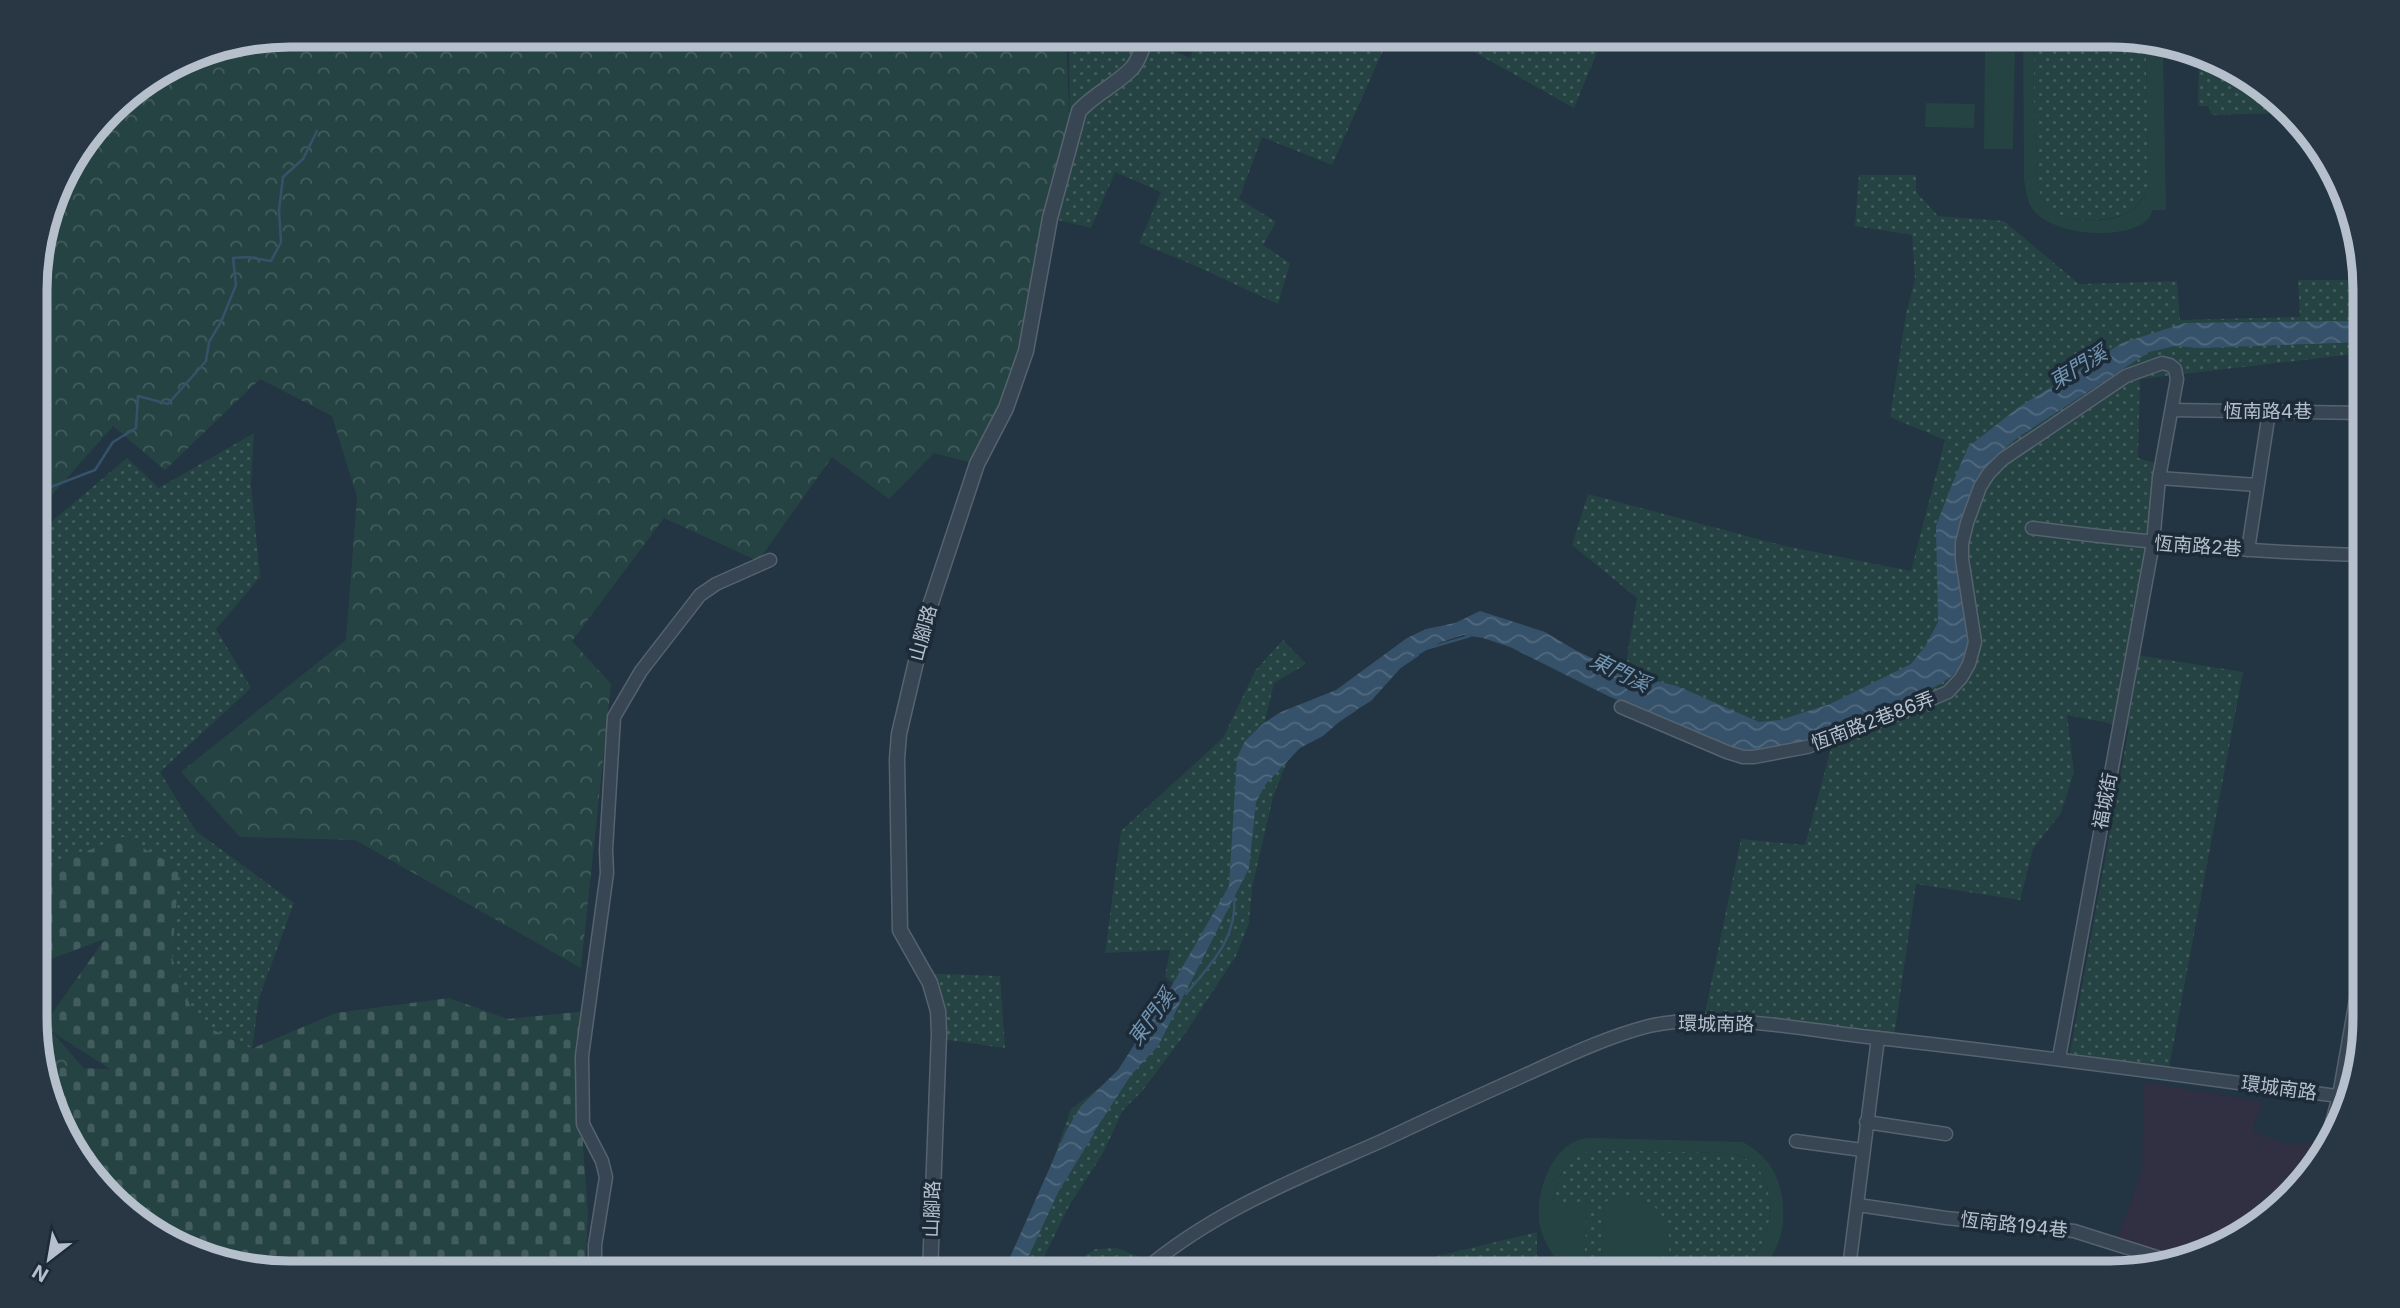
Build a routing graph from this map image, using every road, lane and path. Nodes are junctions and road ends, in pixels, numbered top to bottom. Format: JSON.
{"nodes":[{"id":1,"x":1142,"y":48,"type":"edge"},
{"id":2,"x":2172,"y":410,"type":"junction"},
{"id":3,"x":2269,"y":412,"type":"junction"},
{"id":4,"x":2353,"y":413,"type":"edge"},
{"id":5,"x":2159,"y":478,"type":"junction"},
{"id":6,"x":2257,"y":485,"type":"junction"},
{"id":7,"x":2032,"y":528,"type":"dead end"},
{"id":8,"x":2153,"y":543,"type":"junction"},
{"id":9,"x":2248,"y":550,"type":"junction"},
{"id":10,"x":2353,"y":555,"type":"edge"},
{"id":11,"x":770,"y":561,"type":"dead end"},
{"id":12,"x":1621,"y":707,"type":"dead end"},
{"id":13,"x":1878,"y":1038,"type":"junction"},
{"id":14,"x":2352,"y":1041,"type":"edge"},
{"id":15,"x":2059,"y":1058,"type":"junction"},
{"id":16,"x":2348,"y":1066,"type":"edge"},
{"id":17,"x":2340,"y":1097,"type":"edge"},
{"id":18,"x":1866,"y":1122,"type":"junction"},
{"id":19,"x":1946,"y":1135,"type":"dead end"},
{"id":20,"x":1796,"y":1141,"type":"dead end"},
{"id":21,"x":1862,"y":1150,"type":"junction"},
{"id":22,"x":1858,"y":1205,"type":"junction"},
{"id":23,"x":2152,"y":1257,"type":"edge"},
{"id":24,"x":1850,"y":1260,"type":"edge"},
{"id":25,"x":595,"y":1261,"type":"edge"},
{"id":26,"x":930,"y":1261,"type":"edge"},
{"id":27,"x":1157,"y":1261,"type":"edge"}],
"edges":[{"from":1,"to":26,"type":"street","name":"山腳路"},
{"from":2,"to":3,"type":"street","name":"恆南路4巷"},
{"from":2,"to":5,"type":"street","name":"恆南路2巷86弄"},
{"from":2,"to":12,"type":"street","name":"恆南路2巷86弄"},
{"from":3,"to":4,"type":"street","name":"恆南路4巷"},
{"from":3,"to":6,"type":"street"},
{"from":5,"to":6,"type":"street"},
{"from":5,"to":8,"type":"street","name":"恆南路2巷86弄"},
{"from":6,"to":9,"type":"street"},
{"from":7,"to":8,"type":"street","name":"恆南路2巷"},
{"from":8,"to":9,"type":"street","name":"恆南路2巷"},
{"from":8,"to":15,"type":"street","name":"福城街"},
{"from":9,"to":10,"type":"street","name":"恆南路2巷"},
{"from":11,"to":25,"type":"street"},
{"from":13,"to":15,"type":"street","name":"環城南路"},
{"from":13,"to":18,"type":"street"},
{"from":13,"to":27,"type":"street","name":"環城南路"},
{"from":14,"to":16,"type":"street"},
{"from":15,"to":17,"type":"street","name":"環城南路"},
{"from":18,"to":19,"type":"street"},
{"from":18,"to":21,"type":"street"},
{"from":20,"to":21,"type":"street"},
{"from":21,"to":22,"type":"street"},
{"from":22,"to":23,"type":"street","name":"恆南路194巷"},
{"from":22,"to":24,"type":"street"}]}
